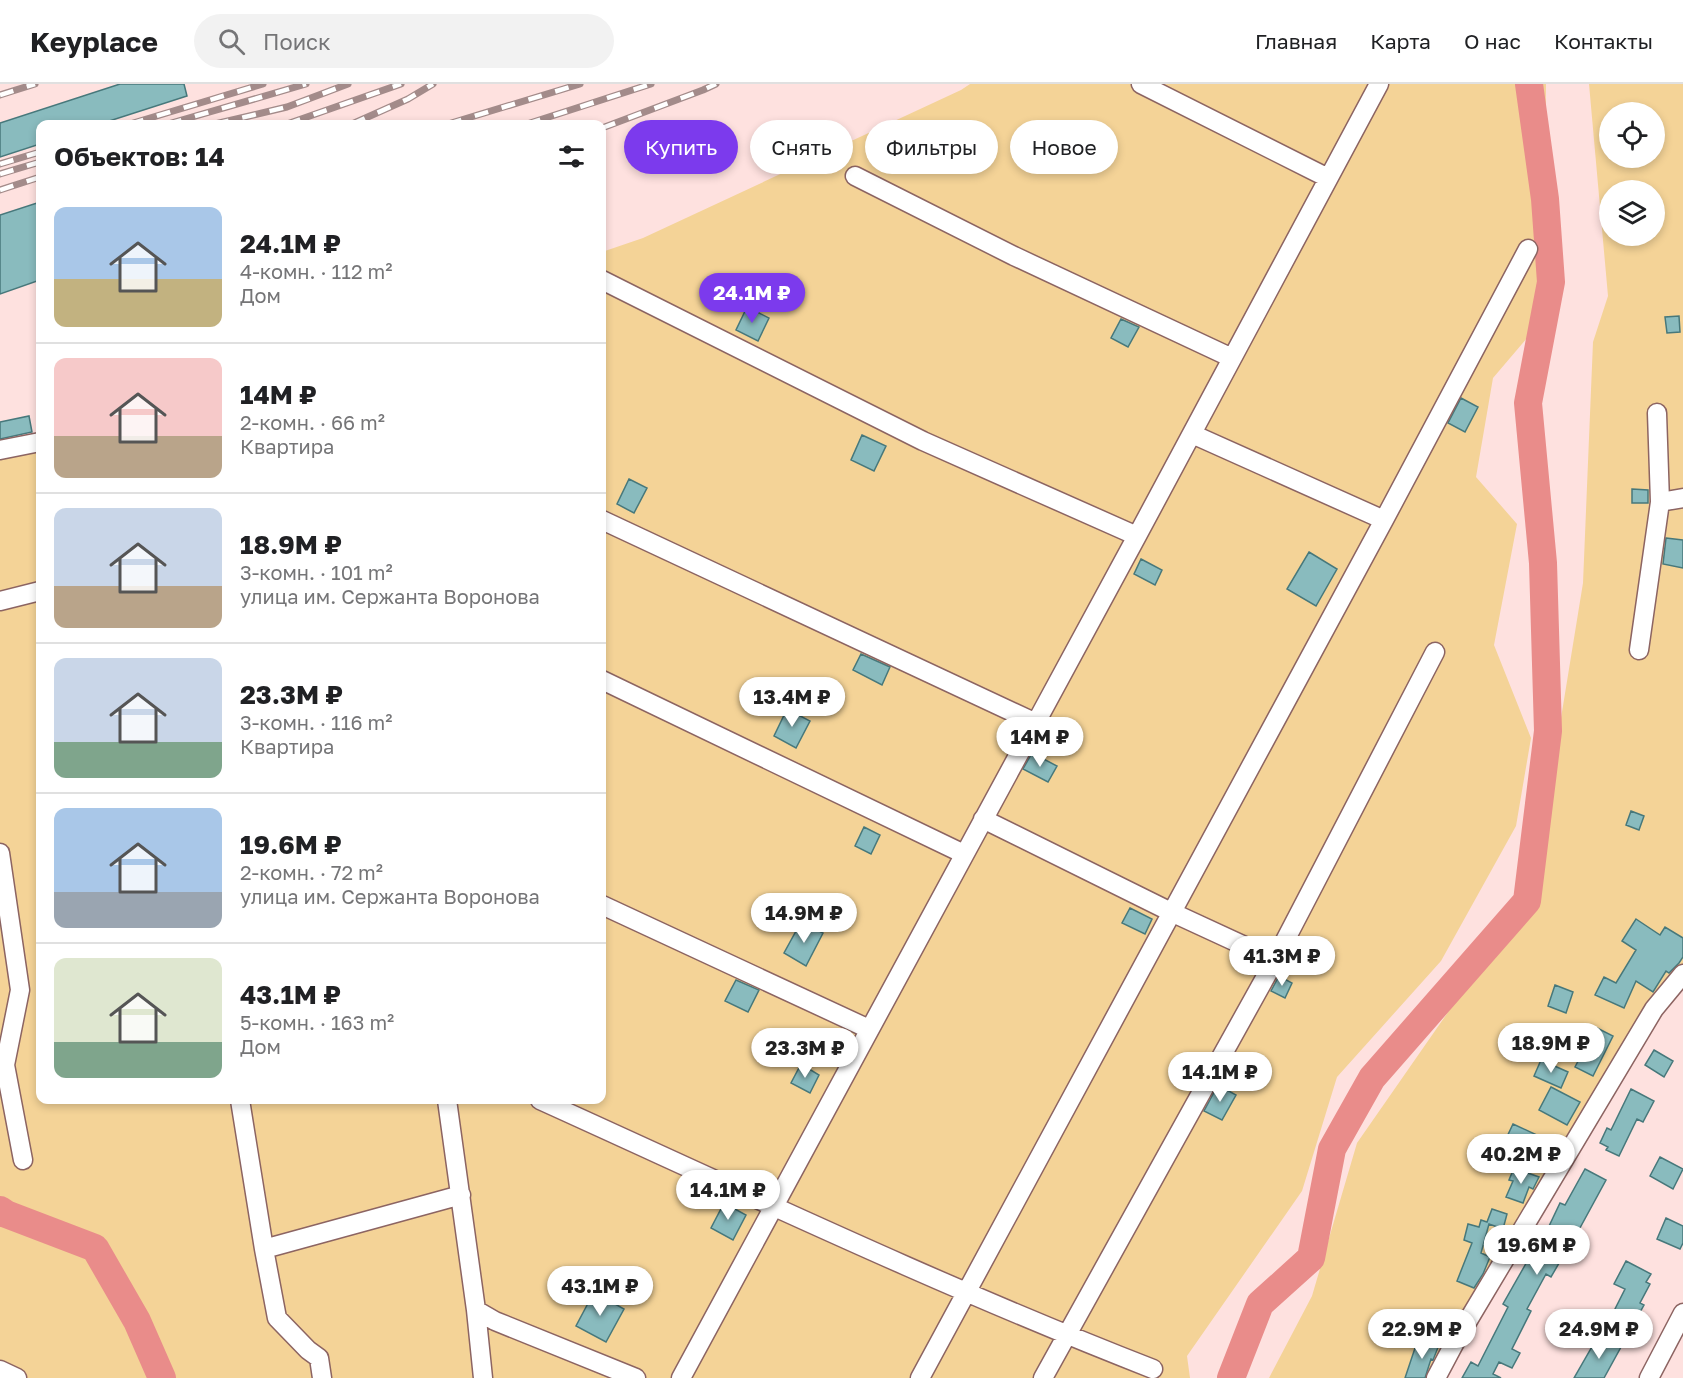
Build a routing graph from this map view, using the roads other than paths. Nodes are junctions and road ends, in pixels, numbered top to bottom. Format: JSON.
{"nodes":[{"id":1,"x":1141,"y":84,"type":"edge"},
{"id":2,"x":1379,"y":84,"type":"edge"},
{"id":3,"x":855,"y":176,"type":"dead end"},
{"id":4,"x":1328,"y":178,"type":"junction"},
{"id":5,"x":1528,"y":249,"type":"dead end"},
{"id":6,"x":606,"y":282,"type":"edge"},
{"id":7,"x":1232,"y":358,"type":"junction"},
{"id":8,"x":1657,"y":413,"type":"dead end"},
{"id":9,"x":1192,"y":434,"type":"junction"},
{"id":10,"x":36,"y":443,"type":"edge"},
{"id":11,"x":0,"y":450,"type":"edge"},
{"id":12,"x":1683,"y":498,"type":"edge"},
{"id":13,"x":1660,"y":502,"type":"junction"},
{"id":14,"x":1384,"y":520,"type":"junction"},
{"id":15,"x":606,"y":522,"type":"edge"},
{"id":16,"x":1137,"y":536,"type":"junction"},
{"id":17,"x":36,"y":592,"type":"edge"},
{"id":18,"x":0,"y":601,"type":"edge"},
{"id":19,"x":1639,"y":650,"type":"dead end"},
{"id":20,"x":1435,"y":652,"type":"dead end"},
{"id":21,"x":606,"y":682,"type":"edge"},
{"id":22,"x":1036,"y":723,"type":"junction"},
{"id":23,"x":983,"y":819,"type":"junction"},
{"id":24,"x":0,"y":854,"type":"edge"},
{"id":25,"x":964,"y":854,"type":"junction"},
{"id":26,"x":606,"y":907,"type":"edge"},
{"id":27,"x":1171,"y":912,"type":"junction"},
{"id":28,"x":1275,"y":960,"type":"junction"},
{"id":29,"x":1683,"y":974,"type":"edge"},
{"id":30,"x":869,"y":1029,"type":"junction"},
{"id":31,"x":241,"y":1104,"type":"edge"},
{"id":32,"x":448,"y":1104,"type":"edge"},
{"id":33,"x":549,"y":1104,"type":"edge"},
{"id":34,"x":23,"y":1160,"type":"dead end"},
{"id":35,"x":461,"y":1195,"type":"junction"},
{"id":36,"x":773,"y":1206,"type":"junction"},
{"id":37,"x":264,"y":1249,"type":"junction"},
{"id":38,"x":967,"y":1292,"type":"junction"},
{"id":39,"x":476,"y":1310,"type":"junction"},
{"id":40,"x":1681,"y":1319,"type":"edge"},
{"id":41,"x":1067,"y":1336,"type":"junction"},
{"id":42,"x":0,"y":1370,"type":"edge"},
{"id":43,"x":1153,"y":1370,"type":"dead end"},
{"id":44,"x":17,"y":1378,"type":"edge"},
{"id":45,"x":322,"y":1378,"type":"edge"},
{"id":46,"x":483,"y":1378,"type":"edge"},
{"id":47,"x":636,"y":1378,"type":"edge"},
{"id":48,"x":681,"y":1378,"type":"edge"},
{"id":49,"x":920,"y":1378,"type":"edge"},
{"id":50,"x":1043,"y":1378,"type":"edge"},
{"id":51,"x":1436,"y":1378,"type":"edge"},
{"id":52,"x":1649,"y":1378,"type":"edge"}],
"edges":[{"from":1,"to":4,"type":"street"},
{"from":2,"to":4,"type":"street"},
{"from":3,"to":7,"type":"street"},
{"from":4,"to":7,"type":"street"},
{"from":5,"to":14,"type":"street"},
{"from":6,"to":16,"type":"street"},
{"from":7,"to":9,"type":"street"},
{"from":8,"to":13,"type":"street"},
{"from":9,"to":14,"type":"street"},
{"from":9,"to":16,"type":"street"},
{"from":10,"to":11,"type":"street"},
{"from":12,"to":13,"type":"street"},
{"from":13,"to":19,"type":"street"},
{"from":14,"to":27,"type":"street"},
{"from":15,"to":22,"type":"street"},
{"from":16,"to":22,"type":"street"},
{"from":17,"to":18,"type":"street"},
{"from":20,"to":28,"type":"street"},
{"from":21,"to":25,"type":"street"},
{"from":22,"to":23,"type":"street"},
{"from":23,"to":25,"type":"street"},
{"from":23,"to":27,"type":"street"},
{"from":24,"to":34,"type":"street"},
{"from":25,"to":30,"type":"street"},
{"from":26,"to":30,"type":"street"},
{"from":27,"to":28,"type":"street"},
{"from":27,"to":38,"type":"street"},
{"from":28,"to":41,"type":"street"},
{"from":29,"to":51,"type":"street"},
{"from":30,"to":36,"type":"street"},
{"from":31,"to":37,"type":"street"},
{"from":32,"to":35,"type":"street"},
{"from":33,"to":36,"type":"street"},
{"from":35,"to":37,"type":"street"},
{"from":35,"to":39,"type":"street"},
{"from":36,"to":38,"type":"street"},
{"from":36,"to":48,"type":"street"},
{"from":37,"to":45,"type":"street"},
{"from":38,"to":41,"type":"street"},
{"from":38,"to":49,"type":"street"},
{"from":39,"to":46,"type":"street"},
{"from":39,"to":47,"type":"street"},
{"from":40,"to":52,"type":"street"},
{"from":41,"to":43,"type":"street"},
{"from":41,"to":50,"type":"street"},
{"from":42,"to":44,"type":"street"}]}
